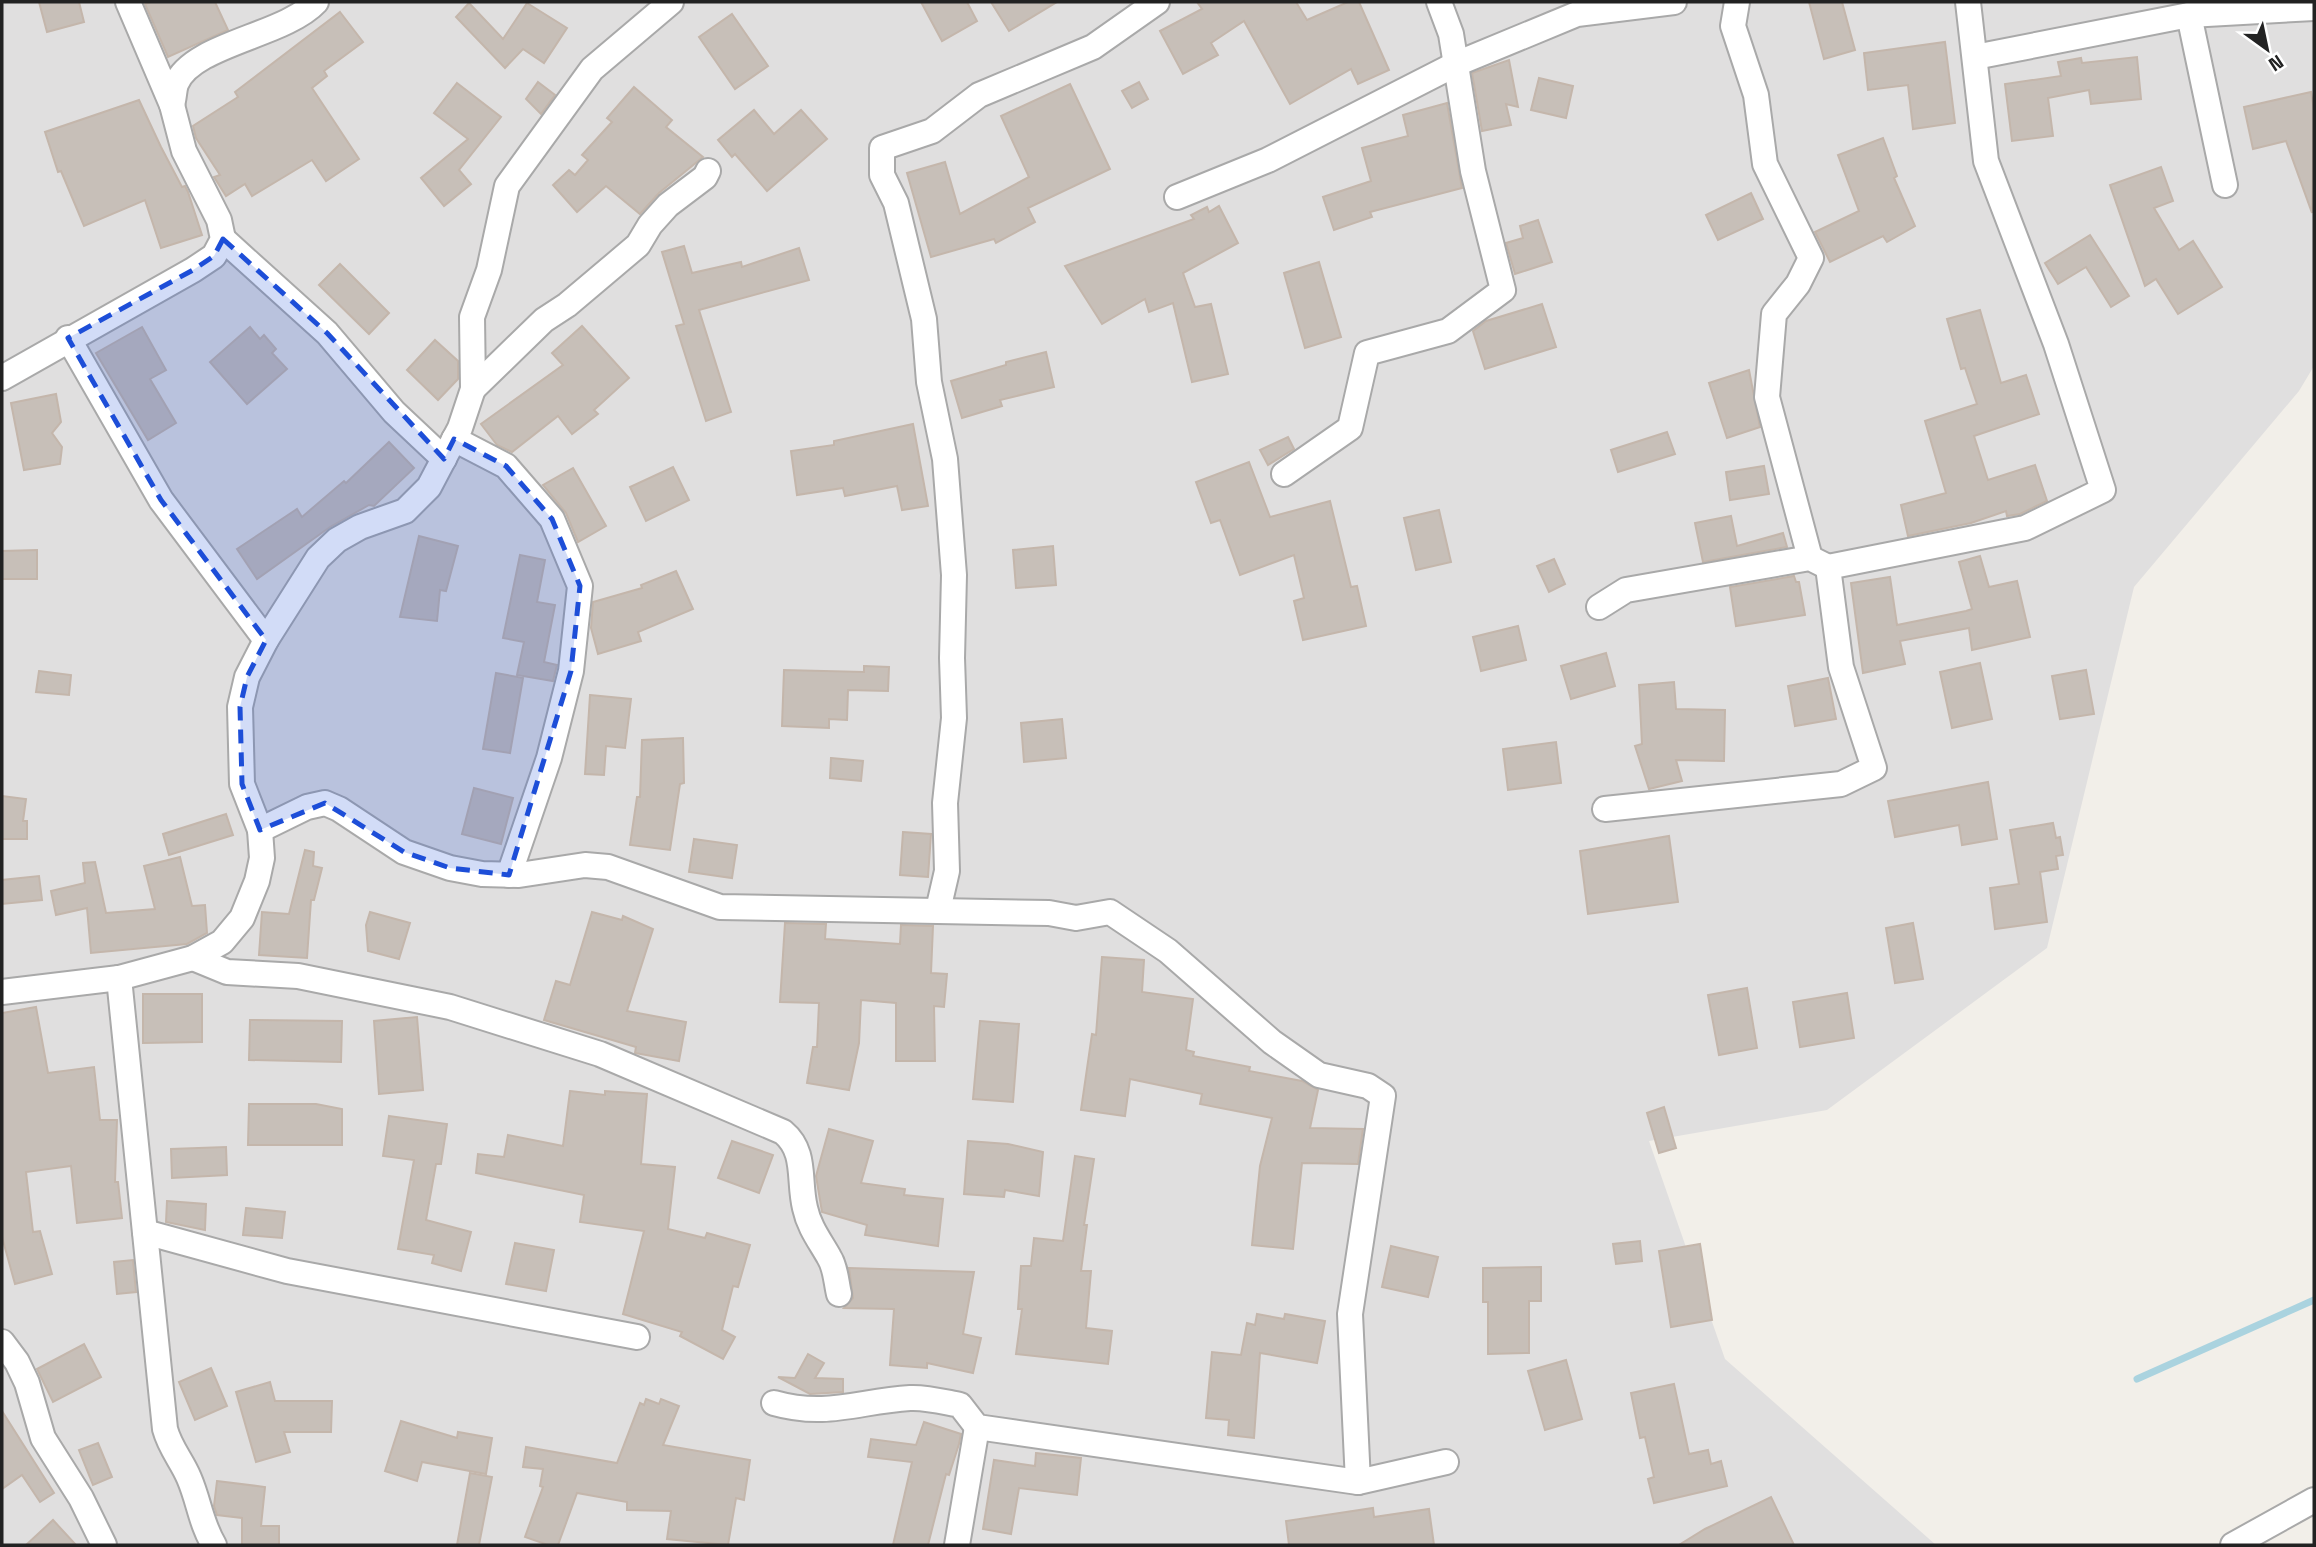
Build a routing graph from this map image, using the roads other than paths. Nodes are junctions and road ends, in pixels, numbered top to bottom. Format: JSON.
{"nodes":[{"id":1,"x":128,"y":2,"type":"edge"},
{"id":2,"x":316,"y":2,"type":"edge"},
{"id":3,"x":671,"y":2,"type":"edge"},
{"id":4,"x":1157,"y":2,"type":"edge"},
{"id":5,"x":1439,"y":2,"type":"edge"},
{"id":6,"x":1674,"y":2,"type":"edge"},
{"id":7,"x":1737,"y":2,"type":"edge"},
{"id":8,"x":1968,"y":2,"type":"edge"},
{"id":9,"x":2314,"y":8,"type":"edge"},
{"id":10,"x":2189,"y":15,"type":"junction"},
{"id":11,"x":1975,"y":57,"type":"junction"},
{"id":12,"x":1456,"y":64,"type":"junction"},
{"id":13,"x":173,"y":106,"type":"junction"},
{"id":14,"x":708,"y":171,"type":"dead end"},
{"id":15,"x":2225,"y":185,"type":"dead end"},
{"id":16,"x":1177,"y":197,"type":"dead end"},
{"id":17,"x":223,"y":239,"type":"junction"},
{"id":18,"x":68,"y":338,"type":"junction"},
{"id":19,"x":2,"y":378,"type":"edge"},
{"id":20,"x":473,"y":389,"type":"junction"},
{"id":21,"x":449,"y":449,"type":"junction"},
{"id":22,"x":1284,"y":474,"type":"dead end"},
{"id":23,"x":1819,"y":563,"type":"junction"},
{"id":24,"x":1599,"y":607,"type":"dead end"},
{"id":25,"x":266,"y":640,"type":"junction"},
{"id":26,"x":1605,"y":809,"type":"dead end"},
{"id":27,"x":260,"y":830,"type":"junction"},
{"id":28,"x":509,"y":874,"type":"junction"},
{"id":29,"x":938,"y":910,"type":"junction"},
{"id":30,"x":193,"y":958,"type":"junction"},
{"id":31,"x":119,"y":978,"type":"junction"},
{"id":32,"x":2,"y":992,"type":"edge"},
{"id":33,"x":145,"y":1232,"type":"junction"},
{"id":34,"x":839,"y":1294,"type":"dead end"},
{"id":35,"x":637,"y":1337,"type":"dead end"},
{"id":36,"x":2,"y":1342,"type":"edge"},
{"id":37,"x":774,"y":1403,"type":"dead end"},
{"id":38,"x":977,"y":1427,"type":"junction"},
{"id":39,"x":1446,"y":1462,"type":"dead end"},
{"id":40,"x":1358,"y":1482,"type":"junction"},
{"id":41,"x":2314,"y":1500,"type":"edge"},
{"id":42,"x":104,"y":1545,"type":"edge"},
{"id":43,"x":214,"y":1545,"type":"edge"},
{"id":44,"x":957,"y":1545,"type":"edge"},
{"id":45,"x":2233,"y":1545,"type":"edge"}],
"edges":[{"from":1,"to":13,"type":"street"},
{"from":2,"to":13,"type":"street"},
{"from":3,"to":20,"type":"street"},
{"from":4,"to":29,"type":"street"},
{"from":5,"to":12,"type":"street"},
{"from":6,"to":12,"type":"street"},
{"from":7,"to":23,"type":"street"},
{"from":8,"to":11,"type":"street"},
{"from":9,"to":10,"type":"street"},
{"from":10,"to":11,"type":"street"},
{"from":10,"to":15,"type":"street"},
{"from":11,"to":23,"type":"street"},
{"from":12,"to":16,"type":"street"},
{"from":12,"to":22,"type":"street"},
{"from":13,"to":17,"type":"street"},
{"from":14,"to":20,"type":"street"},
{"from":17,"to":18,"type":"street"},
{"from":17,"to":21,"type":"street"},
{"from":18,"to":19,"type":"street"},
{"from":18,"to":25,"type":"street"},
{"from":20,"to":21,"type":"street"},
{"from":21,"to":25,"type":"street"},
{"from":21,"to":28,"type":"street"},
{"from":23,"to":24,"type":"street"},
{"from":23,"to":26,"type":"street"},
{"from":25,"to":27,"type":"street"},
{"from":27,"to":28,"type":"street"},
{"from":27,"to":30,"type":"street"},
{"from":28,"to":29,"type":"street"},
{"from":29,"to":40,"type":"street"},
{"from":30,"to":31,"type":"street"},
{"from":30,"to":34,"type":"street"},
{"from":31,"to":32,"type":"street"},
{"from":31,"to":33,"type":"street"},
{"from":33,"to":35,"type":"street"},
{"from":33,"to":43,"type":"street"},
{"from":36,"to":42,"type":"street"},
{"from":37,"to":38,"type":"street"},
{"from":38,"to":40,"type":"street"},
{"from":38,"to":44,"type":"street"},
{"from":39,"to":40,"type":"street"},
{"from":41,"to":45,"type":"street"}]}
